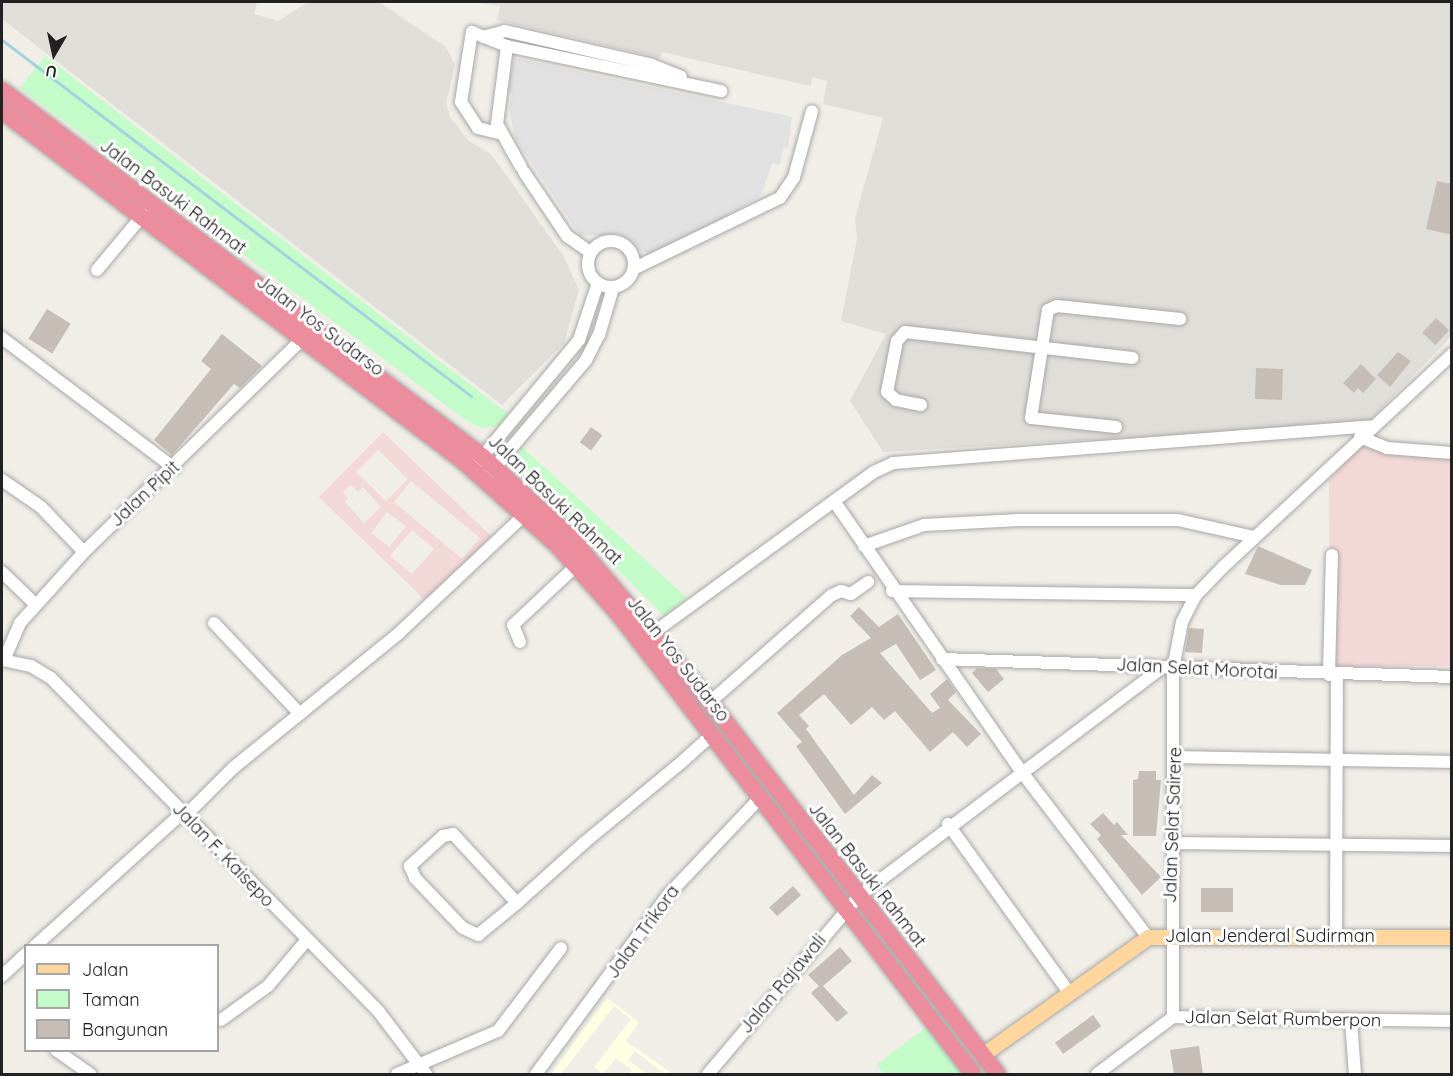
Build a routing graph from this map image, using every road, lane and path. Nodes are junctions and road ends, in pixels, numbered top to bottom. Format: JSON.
{"nodes":[{"id":1,"x":483,"y":37,"type":"junction"},
{"id":2,"x":548,"y":40,"type":"junction"},
{"id":3,"x":507,"y":46,"type":"junction"},
{"id":4,"x":545,"y":54,"type":"junction"},
{"id":5,"x":702,"y":87,"type":"junction"},
{"id":6,"x":721,"y":91,"type":"dead end"},
{"id":7,"x":3,"y":94,"type":"edge"},
{"id":8,"x":2,"y":111,"type":"edge"},
{"id":9,"x":812,"y":111,"type":"dead end"},
{"id":10,"x":498,"y":133,"type":"junction"},
{"id":11,"x":143,"y":215,"type":"junction"},
{"id":12,"x":181,"y":236,"type":"junction"},
{"id":13,"x":591,"y":253,"type":"junction"},
{"id":14,"x":635,"y":268,"type":"junction"},
{"id":15,"x":97,"y":270,"type":"dead end"},
{"id":16,"x":598,"y":283,"type":"junction"},
{"id":17,"x":613,"y":288,"type":"junction"},
{"id":18,"x":1180,"y":319,"type":"dead end"},
{"id":19,"x":2,"y":338,"type":"edge"},
{"id":20,"x":302,"y":339,"type":"junction"},
{"id":21,"x":1043,"y":348,"type":"junction"},
{"id":22,"x":1452,"y":354,"type":"edge"},
{"id":23,"x":1133,"y":358,"type":"dead end"},
{"id":24,"x":921,"y":405,"type":"dead end"},
{"id":25,"x":1116,"y":426,"type":"dead end"},
{"id":26,"x":1370,"y":426,"type":"junction"},
{"id":27,"x":1360,"y":436,"type":"junction"},
{"id":28,"x":1452,"y":453,"type":"edge"},
{"id":29,"x":174,"y":468,"type":"junction"},
{"id":30,"x":484,"y":468,"type":"junction"},
{"id":31,"x":2,"y":480,"type":"edge"},
{"id":32,"x":834,"y":501,"type":"junction"},
{"id":33,"x":524,"y":515,"type":"junction"},
{"id":34,"x":1254,"y":537,"type":"junction"},
{"id":35,"x":864,"y":546,"type":"junction"},
{"id":36,"x":84,"y":552,"type":"junction"},
{"id":37,"x":1332,"y":555,"type":"dead end"},
{"id":38,"x":577,"y":565,"type":"junction"},
{"id":39,"x":2,"y":572,"type":"edge"},
{"id":40,"x":868,"y":582,"type":"dead end"},
{"id":41,"x":892,"y":591,"type":"junction"},
{"id":42,"x":1196,"y":595,"type":"junction"},
{"id":43,"x":36,"y":605,"type":"junction"},
{"id":44,"x":214,"y":623,"type":"dead end"},
{"id":45,"x":653,"y":633,"type":"junction"},
{"id":46,"x":520,"y":642,"type":"dead end"},
{"id":47,"x":942,"y":659,"type":"junction"},
{"id":48,"x":3,"y":660,"type":"edge"},
{"id":49,"x":669,"y":666,"type":"junction"},
{"id":50,"x":1160,"y":669,"type":"junction"},
{"id":51,"x":1173,"y":669,"type":"junction"},
{"id":52,"x":1333,"y":675,"type":"junction"},
{"id":53,"x":1452,"y":677,"type":"edge"},
{"id":54,"x":710,"y":702,"type":"junction"},
{"id":55,"x":300,"y":714,"type":"junction"},
{"id":56,"x":712,"y":735,"type":"junction"},
{"id":57,"x":1176,"y":757,"type":"junction"},
{"id":58,"x":1336,"y":759,"type":"junction"},
{"id":59,"x":1452,"y":762,"type":"edge"},
{"id":60,"x":1021,"y":771,"type":"junction"},
{"id":61,"x":760,"y":798,"type":"junction"},
{"id":62,"x":184,"y":814,"type":"junction"},
{"id":63,"x":948,"y":824,"type":"junction"},
{"id":64,"x":1172,"y":843,"type":"junction"},
{"id":65,"x":1334,"y":845,"type":"junction"},
{"id":66,"x":1452,"y":846,"type":"edge"},
{"id":67,"x":859,"y":896,"type":"junction"},
{"id":68,"x":517,"y":903,"type":"junction"},
{"id":69,"x":845,"y":910,"type":"junction"},
{"id":70,"x":1170,"y":935,"type":"junction"},
{"id":71,"x":1336,"y":935,"type":"junction"},
{"id":72,"x":1148,"y":937,"type":"junction"},
{"id":73,"x":1452,"y":937,"type":"edge"},
{"id":74,"x":306,"y":942,"type":"junction"},
{"id":75,"x":36,"y":944,"type":"edge"},
{"id":76,"x":561,"y":948,"type":"dead end"},
{"id":77,"x":24,"y":956,"type":"edge"},
{"id":78,"x":2,"y":976,"type":"edge"},
{"id":79,"x":1068,"y":991,"type":"junction"},
{"id":80,"x":1173,"y":1017,"type":"junction"},
{"id":81,"x":221,"y":1020,"type":"dead end"},
{"id":82,"x":1351,"y":1020,"type":"junction"},
{"id":83,"x":1452,"y":1021,"type":"edge"},
{"id":84,"x":59,"y":1052,"type":"edge"},
{"id":85,"x":982,"y":1054,"type":"junction"},
{"id":86,"x":423,"y":1069,"type":"edge"},
{"id":87,"x":90,"y":1074,"type":"edge"},
{"id":88,"x":397,"y":1074,"type":"edge"},
{"id":89,"x":536,"y":1074,"type":"edge"},
{"id":90,"x":708,"y":1074,"type":"edge"},
{"id":91,"x":973,"y":1074,"type":"edge"},
{"id":92,"x":997,"y":1074,"type":"edge"},
{"id":93,"x":1097,"y":1074,"type":"edge"},
{"id":94,"x":1355,"y":1074,"type":"edge"}],
"edges":[{"from":1,"to":2,"type":"street"},
{"from":1,"to":3,"type":"street"},
{"from":1,"to":10,"type":"street"},
{"from":2,"to":4,"type":"street"},
{"from":2,"to":5,"type":"street"},
{"from":3,"to":4,"type":"street"},
{"from":3,"to":10,"type":"street"},
{"from":4,"to":5,"type":"street"},
{"from":5,"to":6,"type":"street"},
{"from":7,"to":12,"type":"highway","name":"Jalan Basuki Rahmat"},
{"from":8,"to":11,"type":"highway","name":"Jalan Yos Sudarso"},
{"from":9,"to":14,"type":"street"},
{"from":10,"to":13,"type":"street"},
{"from":11,"to":12,"type":"highway","name":"Jalan Yos Sudarso"},
{"from":11,"to":15,"type":"street"},
{"from":12,"to":20,"type":"highway","name":"Jalan Yos Sudarso"},
{"from":12,"to":30,"type":"highway","name":"Jalan Basuki Rahmat"},
{"from":13,"to":14,"type":"street"},
{"from":13,"to":16,"type":"street"},
{"from":14,"to":17,"type":"street"},
{"from":16,"to":17,"type":"street"},
{"from":16,"to":30,"type":"street"},
{"from":17,"to":30,"type":"street"},
{"from":18,"to":21,"type":"street"},
{"from":19,"to":29,"type":"street"},
{"from":20,"to":29,"type":"street","name":"Jalan Pipit"},
{"from":20,"to":30,"type":"highway","name":"Jalan Yos Sudarso"},
{"from":21,"to":23,"type":"street"},
{"from":21,"to":24,"type":"street"},
{"from":21,"to":25,"type":"street"},
{"from":22,"to":26,"type":"street"},
{"from":26,"to":27,"type":"street"},
{"from":26,"to":32,"type":"street"},
{"from":27,"to":28,"type":"street"},
{"from":27,"to":34,"type":"street"},
{"from":29,"to":36,"type":"street","name":"Jalan Pipit"},
{"from":30,"to":33,"type":"highway","name":"Jalan Yos Sudarso"},
{"from":30,"to":45,"type":"highway","name":"Jalan Basuki Rahmat"},
{"from":31,"to":36,"type":"street"},
{"from":32,"to":35,"type":"street"},
{"from":32,"to":45,"type":"street"},
{"from":33,"to":38,"type":"highway","name":"Jalan Yos Sudarso"},
{"from":33,"to":55,"type":"street"},
{"from":34,"to":35,"type":"street"},
{"from":34,"to":42,"type":"street"},
{"from":35,"to":41,"type":"street"},
{"from":36,"to":43,"type":"street","name":"Jalan Pipit"},
{"from":37,"to":52,"type":"street"},
{"from":38,"to":46,"type":"street"},
{"from":38,"to":49,"type":"highway","name":"Jalan Yos Sudarso"},
{"from":39,"to":43,"type":"street"},
{"from":40,"to":54,"type":"street"},
{"from":41,"to":42,"type":"street"},
{"from":41,"to":47,"type":"street"},
{"from":42,"to":51,"type":"street","name":"Jalan Selat Sairere"},
{"from":43,"to":48,"type":"street","name":"Jalan Pipit"},
{"from":44,"to":55,"type":"street"},
{"from":45,"to":49,"type":"highway","name":"Jalan Basuki Rahmat"},
{"from":47,"to":50,"type":"street","name":"Jalan Selat Morotai"},
{"from":47,"to":60,"type":"street"},
{"from":48,"to":62,"type":"street","name":"Jalan F. Kaisepo"},
{"from":49,"to":54,"type":"highway","name":"Jalan Basuki Rahmat"},
{"from":49,"to":56,"type":"highway","name":"Jalan Yos Sudarso"},
{"from":50,"to":51,"type":"street","name":"Jalan Selat Morotai"},
{"from":50,"to":60,"type":"street","name":"Jalan Rajawali"},
{"from":51,"to":52,"type":"street","name":"Jalan Selat Morotai"},
{"from":51,"to":57,"type":"street","name":"Jalan Selat Sairere"},
{"from":52,"to":53,"type":"street","name":"Jalan Selat Morotai"},
{"from":52,"to":58,"type":"street"},
{"from":54,"to":67,"type":"highway","name":"Jalan Basuki Rahmat"},
{"from":55,"to":62,"type":"street"},
{"from":56,"to":61,"type":"highway","name":"Jalan Yos Sudarso"},
{"from":56,"to":68,"type":"street"},
{"from":57,"to":58,"type":"street"},
{"from":57,"to":64,"type":"street","name":"Jalan Selat Sairere"},
{"from":58,"to":59,"type":"street"},
{"from":58,"to":65,"type":"street"},
{"from":60,"to":63,"type":"street","name":"Jalan Rajawali"},
{"from":60,"to":72,"type":"street"},
{"from":61,"to":69,"type":"highway","name":"Jalan Yos Sudarso"},
{"from":61,"to":89,"type":"street","name":"Jalan Trikora"},
{"from":62,"to":74,"type":"street","name":"Jalan F. Kaisepo"},
{"from":62,"to":75,"type":"street"},
{"from":63,"to":67,"type":"street","name":"Jalan Rajawali"},
{"from":63,"to":79,"type":"street"},
{"from":64,"to":65,"type":"street"},
{"from":64,"to":70,"type":"street","name":"Jalan Selat Sairere"},
{"from":65,"to":66,"type":"street"},
{"from":65,"to":71,"type":"street"},
{"from":67,"to":69,"type":"street","name":"Jalan Rajawali"},
{"from":67,"to":85,"type":"highway","name":"Jalan Basuki Rahmat"},
{"from":68,"to":68,"type":"street"},
{"from":69,"to":90,"type":"street","name":"Jalan Rajawali"},
{"from":69,"to":91,"type":"highway","name":"Jalan Yos Sudarso"},
{"from":70,"to":71,"type":"main road","name":"Jalan Jenderal Sudirman"},
{"from":70,"to":72,"type":"main road","name":"Jalan Jenderal Sudirman"},
{"from":70,"to":80,"type":"street","name":"Jalan Selat Sairere"},
{"from":71,"to":73,"type":"main road","name":"Jalan Jenderal Sudirman"},
{"from":72,"to":79,"type":"main road","name":"Jalan Jenderal Sudirman"},
{"from":74,"to":81,"type":"street"},
{"from":74,"to":86,"type":"street","name":"Jalan F. Kaisepo"},
{"from":76,"to":86,"type":"street"},
{"from":77,"to":78,"type":"street"},
{"from":79,"to":85,"type":"main road","name":"Jalan Jenderal Sudirman"},
{"from":80,"to":82,"type":"street","name":"Jalan Selat Rumberpon"},
{"from":80,"to":93,"type":"street","name":"Jalan Selat Rumberpon"},
{"from":82,"to":83,"type":"street","name":"Jalan Selat Rumberpon"},
{"from":82,"to":94,"type":"street"},
{"from":84,"to":87,"type":"street"},
{"from":85,"to":92,"type":"highway","name":"Jalan Basuki Rahmat"},
{"from":86,"to":88,"type":"street"}]}
